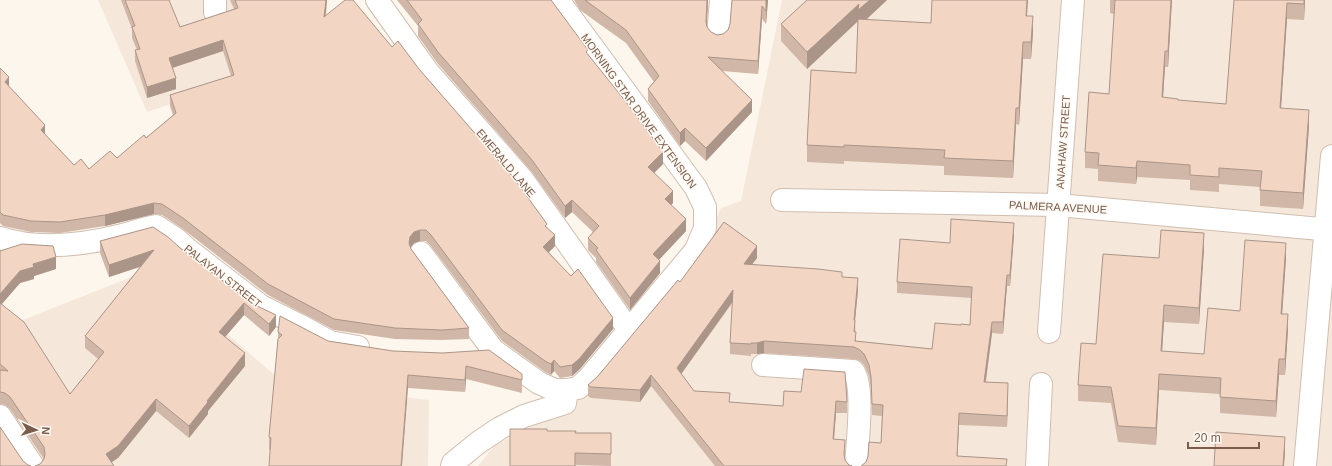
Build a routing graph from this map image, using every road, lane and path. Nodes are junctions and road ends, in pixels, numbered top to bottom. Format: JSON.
{"nodes":[{"id":1,"x":377,"y":0,"type":"edge"},
{"id":2,"x":558,"y":0,"type":"edge"},
{"id":3,"x":721,"y":0,"type":"edge"},
{"id":4,"x":1073,"y":0,"type":"edge"},
{"id":5,"x":718,"y":34,"type":"edge"},
{"id":6,"x":1332,"y":156,"type":"edge"},
{"id":7,"x":782,"y":200,"type":"dead end"},
{"id":8,"x":1058,"y":205,"type":"junction"},
{"id":9,"x":1329,"y":230,"type":"edge"},
{"id":10,"x":0,"y":238,"type":"edge"},
{"id":11,"x":421,"y":253,"type":"dead end"},
{"id":12,"x":629,"y":330,"type":"junction"},
{"id":13,"x":1049,"y":332,"type":"dead end"},
{"id":14,"x":380,"y":350,"type":"edge"},
{"id":15,"x":493,"y":350,"type":"junction"},
{"id":16,"x":471,"y":351,"type":"edge"},
{"id":17,"x":763,"y":365,"type":"dead end"},
{"id":18,"x":1041,"y":384,"type":"dead end"},
{"id":19,"x":567,"y":390,"type":"junction"},
{"id":20,"x":0,"y":416,"type":"edge"},
{"id":21,"x":33,"y":466,"type":"edge"},
{"id":22,"x":452,"y":466,"type":"edge"},
{"id":23,"x":856,"y":466,"type":"edge"},
{"id":24,"x":1037,"y":466,"type":"edge"},
{"id":25,"x":1305,"y":466,"type":"edge"}],
"edges":[{"from":1,"to":12,"type":"street","name":"EMERALD LANE"},
{"from":2,"to":12,"type":"street","name":"MORNING STAR DRIVE EXTENSION"},
{"from":3,"to":5,"type":"street"},
{"from":4,"to":8,"type":"street","name":"ANAHAW STREET"},
{"from":6,"to":9,"type":"street"},
{"from":7,"to":8,"type":"street","name":"PALMERA AVENUE"},
{"from":8,"to":9,"type":"street","name":"PALMERA AVENUE"},
{"from":8,"to":13,"type":"street","name":"ANAHAW STREET"},
{"from":9,"to":25,"type":"street"},
{"from":10,"to":14,"type":"street","name":"PALAYAN STREET"},
{"from":11,"to":15,"type":"street"},
{"from":12,"to":19,"type":"street","name":"MORNING STAR DRIVE EXTENSION"},
{"from":15,"to":16,"type":"street"},
{"from":15,"to":19,"type":"street"},
{"from":17,"to":23,"type":"street"},
{"from":18,"to":24,"type":"street"},
{"from":19,"to":22,"type":"street"},
{"from":20,"to":21,"type":"street"}]}
